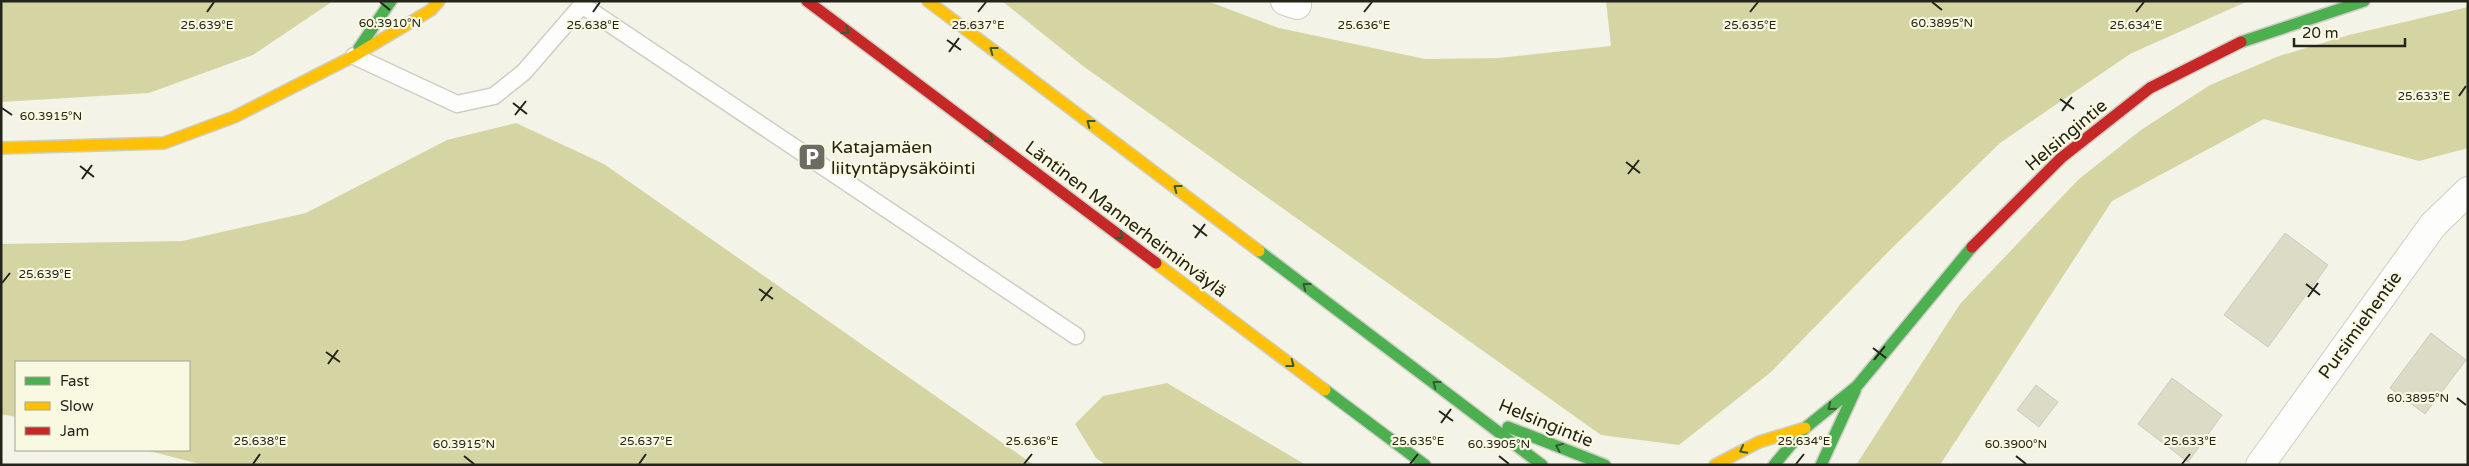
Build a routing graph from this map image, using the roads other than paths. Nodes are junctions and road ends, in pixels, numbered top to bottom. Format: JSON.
{"nodes":[{"id":1,"x":391,"y":1,"type":"edge"},
{"id":2,"x":439,"y":1,"type":"edge"},
{"id":3,"x":807,"y":1,"type":"edge"},
{"id":4,"x":928,"y":1,"type":"edge"},
{"id":5,"x":2364,"y":1,"type":"edge"},
{"id":6,"x":354,"y":56,"type":"junction"},
{"id":7,"x":1,"y":148,"type":"edge"},
{"id":8,"x":2468,"y":192,"type":"edge"},
{"id":9,"x":1076,"y":336,"type":"dead end"},
{"id":10,"x":1857,"y":386,"type":"junction"},
{"id":11,"x":1475,"y":414,"type":"junction"},
{"id":12,"x":1805,"y":428,"type":"junction"},
{"id":13,"x":1425,"y":465,"type":"edge"},
{"id":14,"x":1542,"y":465,"type":"edge"},
{"id":15,"x":1604,"y":465,"type":"edge"},
{"id":16,"x":1715,"y":465,"type":"edge"},
{"id":17,"x":1774,"y":465,"type":"edge"},
{"id":18,"x":1821,"y":465,"type":"edge"},
{"id":19,"x":2260,"y":465,"type":"edge"}],
"edges":[{"from":1,"to":6,"type":"main road"},
{"from":2,"to":6,"type":"main road"},
{"from":3,"to":13,"type":"main road","name":"Läntinen Mannerheiminväylä","one_way":true},
{"from":11,"to":4,"type":"main road","one_way":true},
{"from":5,"to":10,"type":"main road","name":"Helsingintie"},
{"from":6,"to":7,"type":"main road"},
{"from":6,"to":9,"type":"lane"},
{"from":8,"to":19,"type":"street","name":"Pursimiehentie"},
{"from":10,"to":12,"type":"main road","name":"Helsingintie","one_way":true},
{"from":10,"to":18,"type":"main road","name":"Helsingintie"},
{"from":11,"to":14,"type":"main road"},
{"from":15,"to":11,"type":"main road","name":"Helsingintie","one_way":true},
{"from":12,"to":16,"type":"main road","name":"Helsingintie","one_way":true},
{"from":12,"to":17,"type":"main road","name":"Helsingintie"}]}
